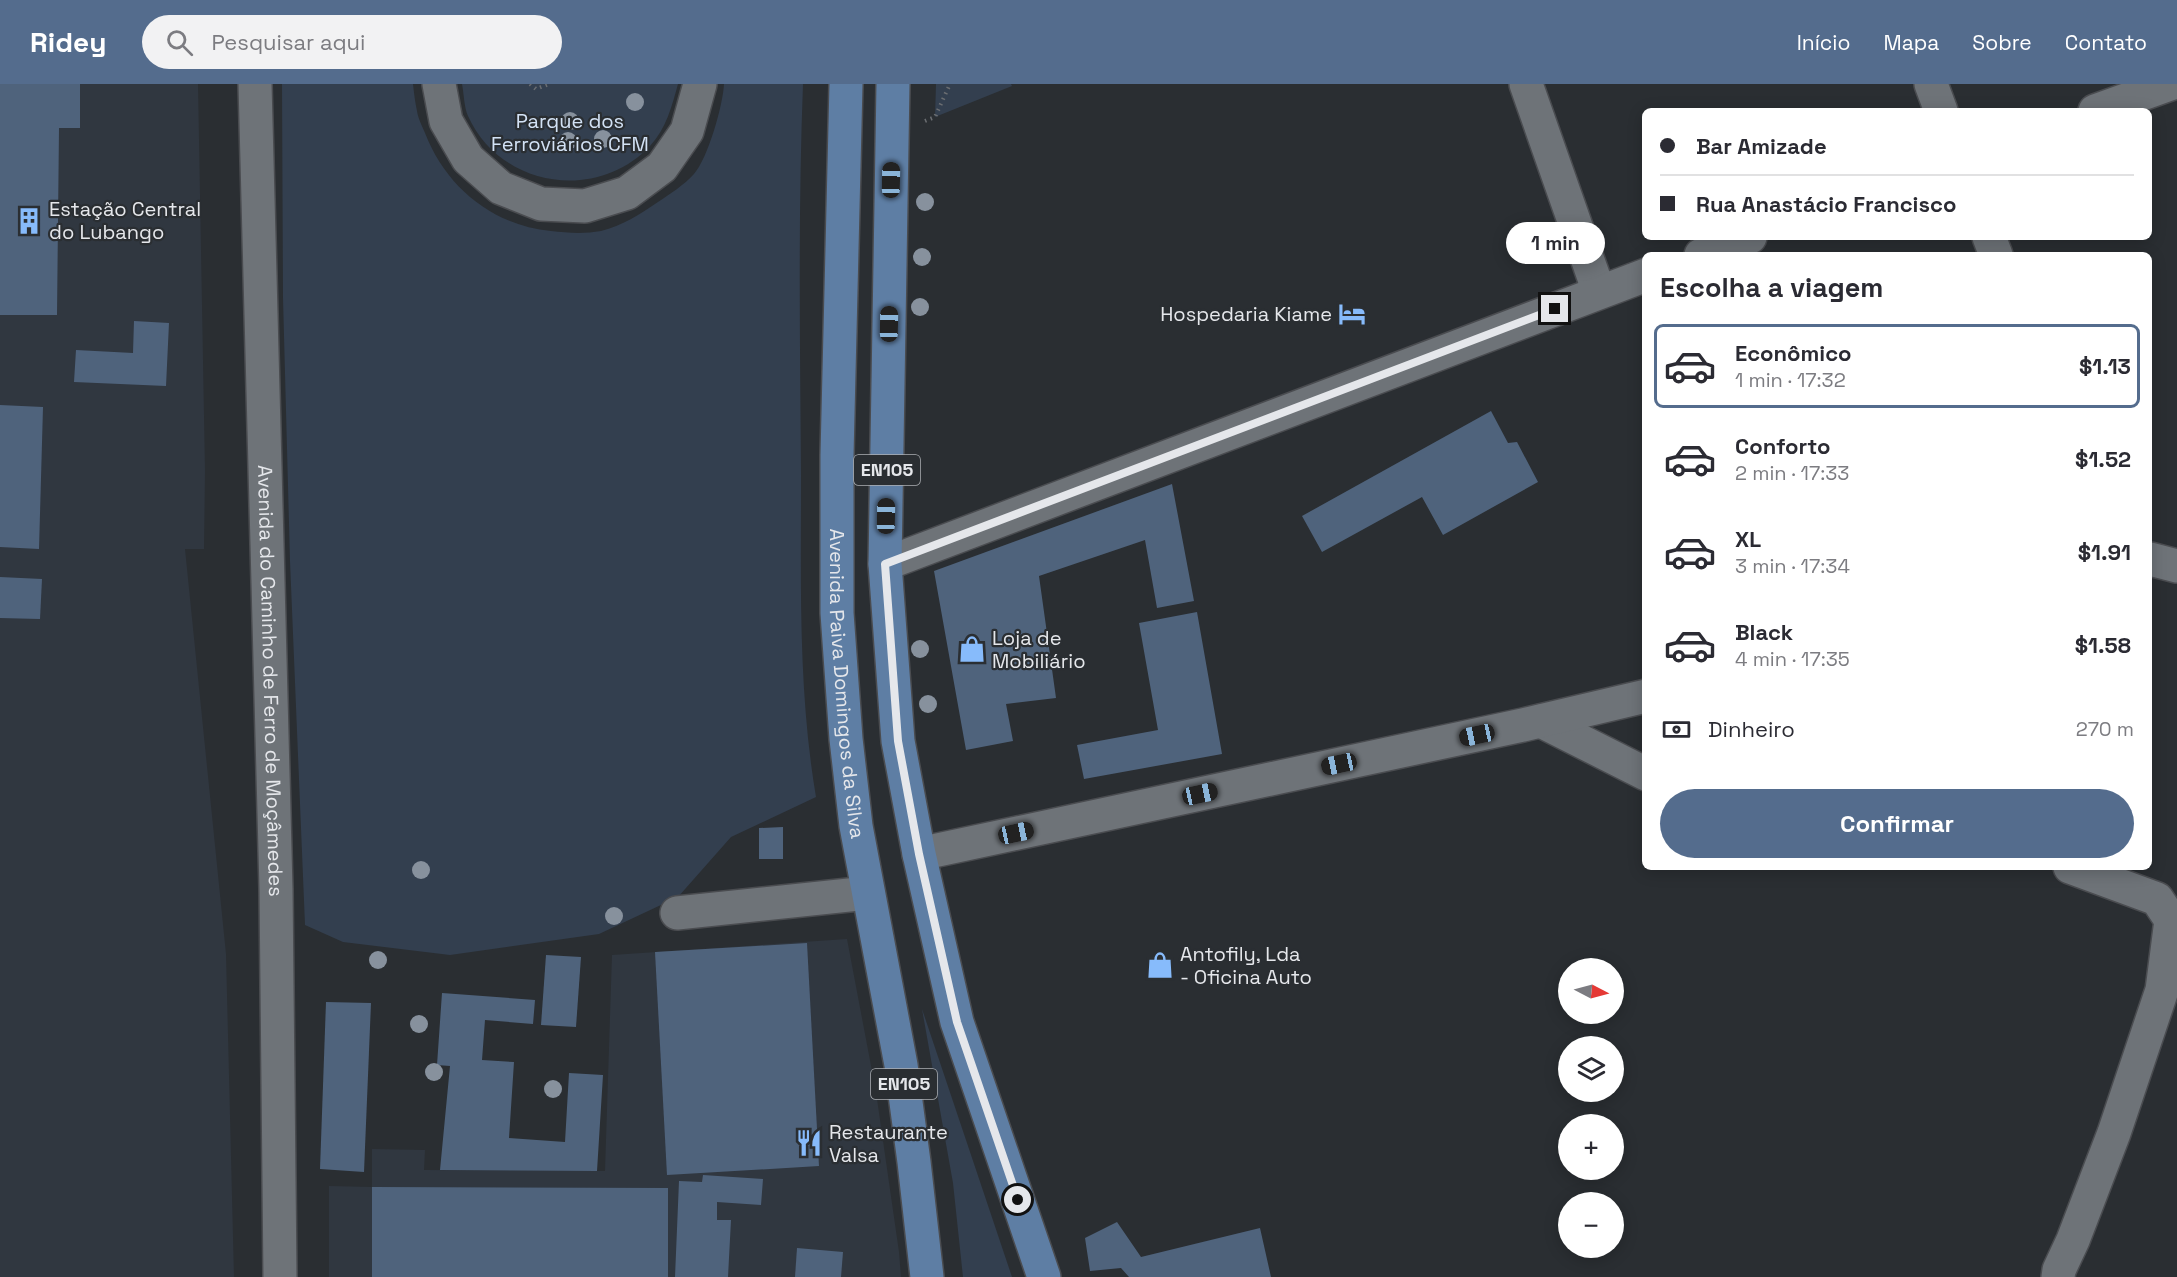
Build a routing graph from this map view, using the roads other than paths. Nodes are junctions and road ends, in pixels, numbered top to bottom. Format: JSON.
{"nodes":[{"id":1,"x":255,"y":84,"type":"edge"},
{"id":2,"x":439,"y":84,"type":"edge"},
{"id":3,"x":700,"y":84,"type":"edge"},
{"id":4,"x":846,"y":84,"type":"edge"},
{"id":5,"x":893,"y":84,"type":"edge"},
{"id":6,"x":1526,"y":84,"type":"edge"},
{"id":7,"x":1931,"y":84,"type":"edge"},
{"id":8,"x":2170,"y":84,"type":"edge"},
{"id":9,"x":1940,"y":108,"type":"edge"},
{"id":10,"x":2103,"y":108,"type":"edge"},
{"id":11,"x":1742,"y":240,"type":"edge"},
{"id":12,"x":1709,"y":252,"type":"edge"},
{"id":13,"x":1642,"y":276,"type":"edge"},
{"id":14,"x":1599,"y":292,"type":"junction"},
{"id":15,"x":2152,"y":560,"type":"edge"},
{"id":16,"x":885,"y":564,"type":"junction"},
{"id":17,"x":2177,"y":566,"type":"edge"},
{"id":18,"x":1642,"y":697,"type":"edge"},
{"id":19,"x":1541,"y":721,"type":"junction"},
{"id":20,"x":1642,"y":772,"type":"edge"},
{"id":21,"x":919,"y":854,"type":"junction"},
{"id":22,"x":2078,"y":870,"type":"edge"},
{"id":23,"x":868,"y":893,"type":"junction"},
{"id":24,"x":677,"y":913,"type":"dead end"},
{"id":25,"x":280,"y":1277,"type":"edge"},
{"id":26,"x":927,"y":1277,"type":"edge"},
{"id":27,"x":1044,"y":1277,"type":"edge"},
{"id":28,"x":2058,"y":1277,"type":"edge"}],
"edges":[{"from":1,"to":25,"type":"street","name":"Avenida do Caminho de Ferro de Moçâmedes"},
{"from":2,"to":3,"type":"street"},
{"from":4,"to":23,"type":"main road","name":"Avenida Paiva Domingos da Silva","number":"EN105"},
{"from":5,"to":16,"type":"main road","number":"EN105"},
{"from":6,"to":14,"type":"street"},
{"from":7,"to":9,"type":"street"},
{"from":8,"to":10,"type":"street"},
{"from":11,"to":12,"type":"street"},
{"from":13,"to":14,"type":"street"},
{"from":14,"to":16,"type":"street"},
{"from":15,"to":17,"type":"street"},
{"from":16,"to":21,"type":"main road","number":"EN105"},
{"from":18,"to":19,"type":"street"},
{"from":19,"to":20,"type":"street"},
{"from":19,"to":21,"type":"street"},
{"from":21,"to":27,"type":"main road","number":"EN105"},
{"from":22,"to":28,"type":"street"},
{"from":23,"to":24,"type":"street"},
{"from":23,"to":26,"type":"main road","name":"Avenida Paiva Domingos da Silva","number":"EN105"}]}
